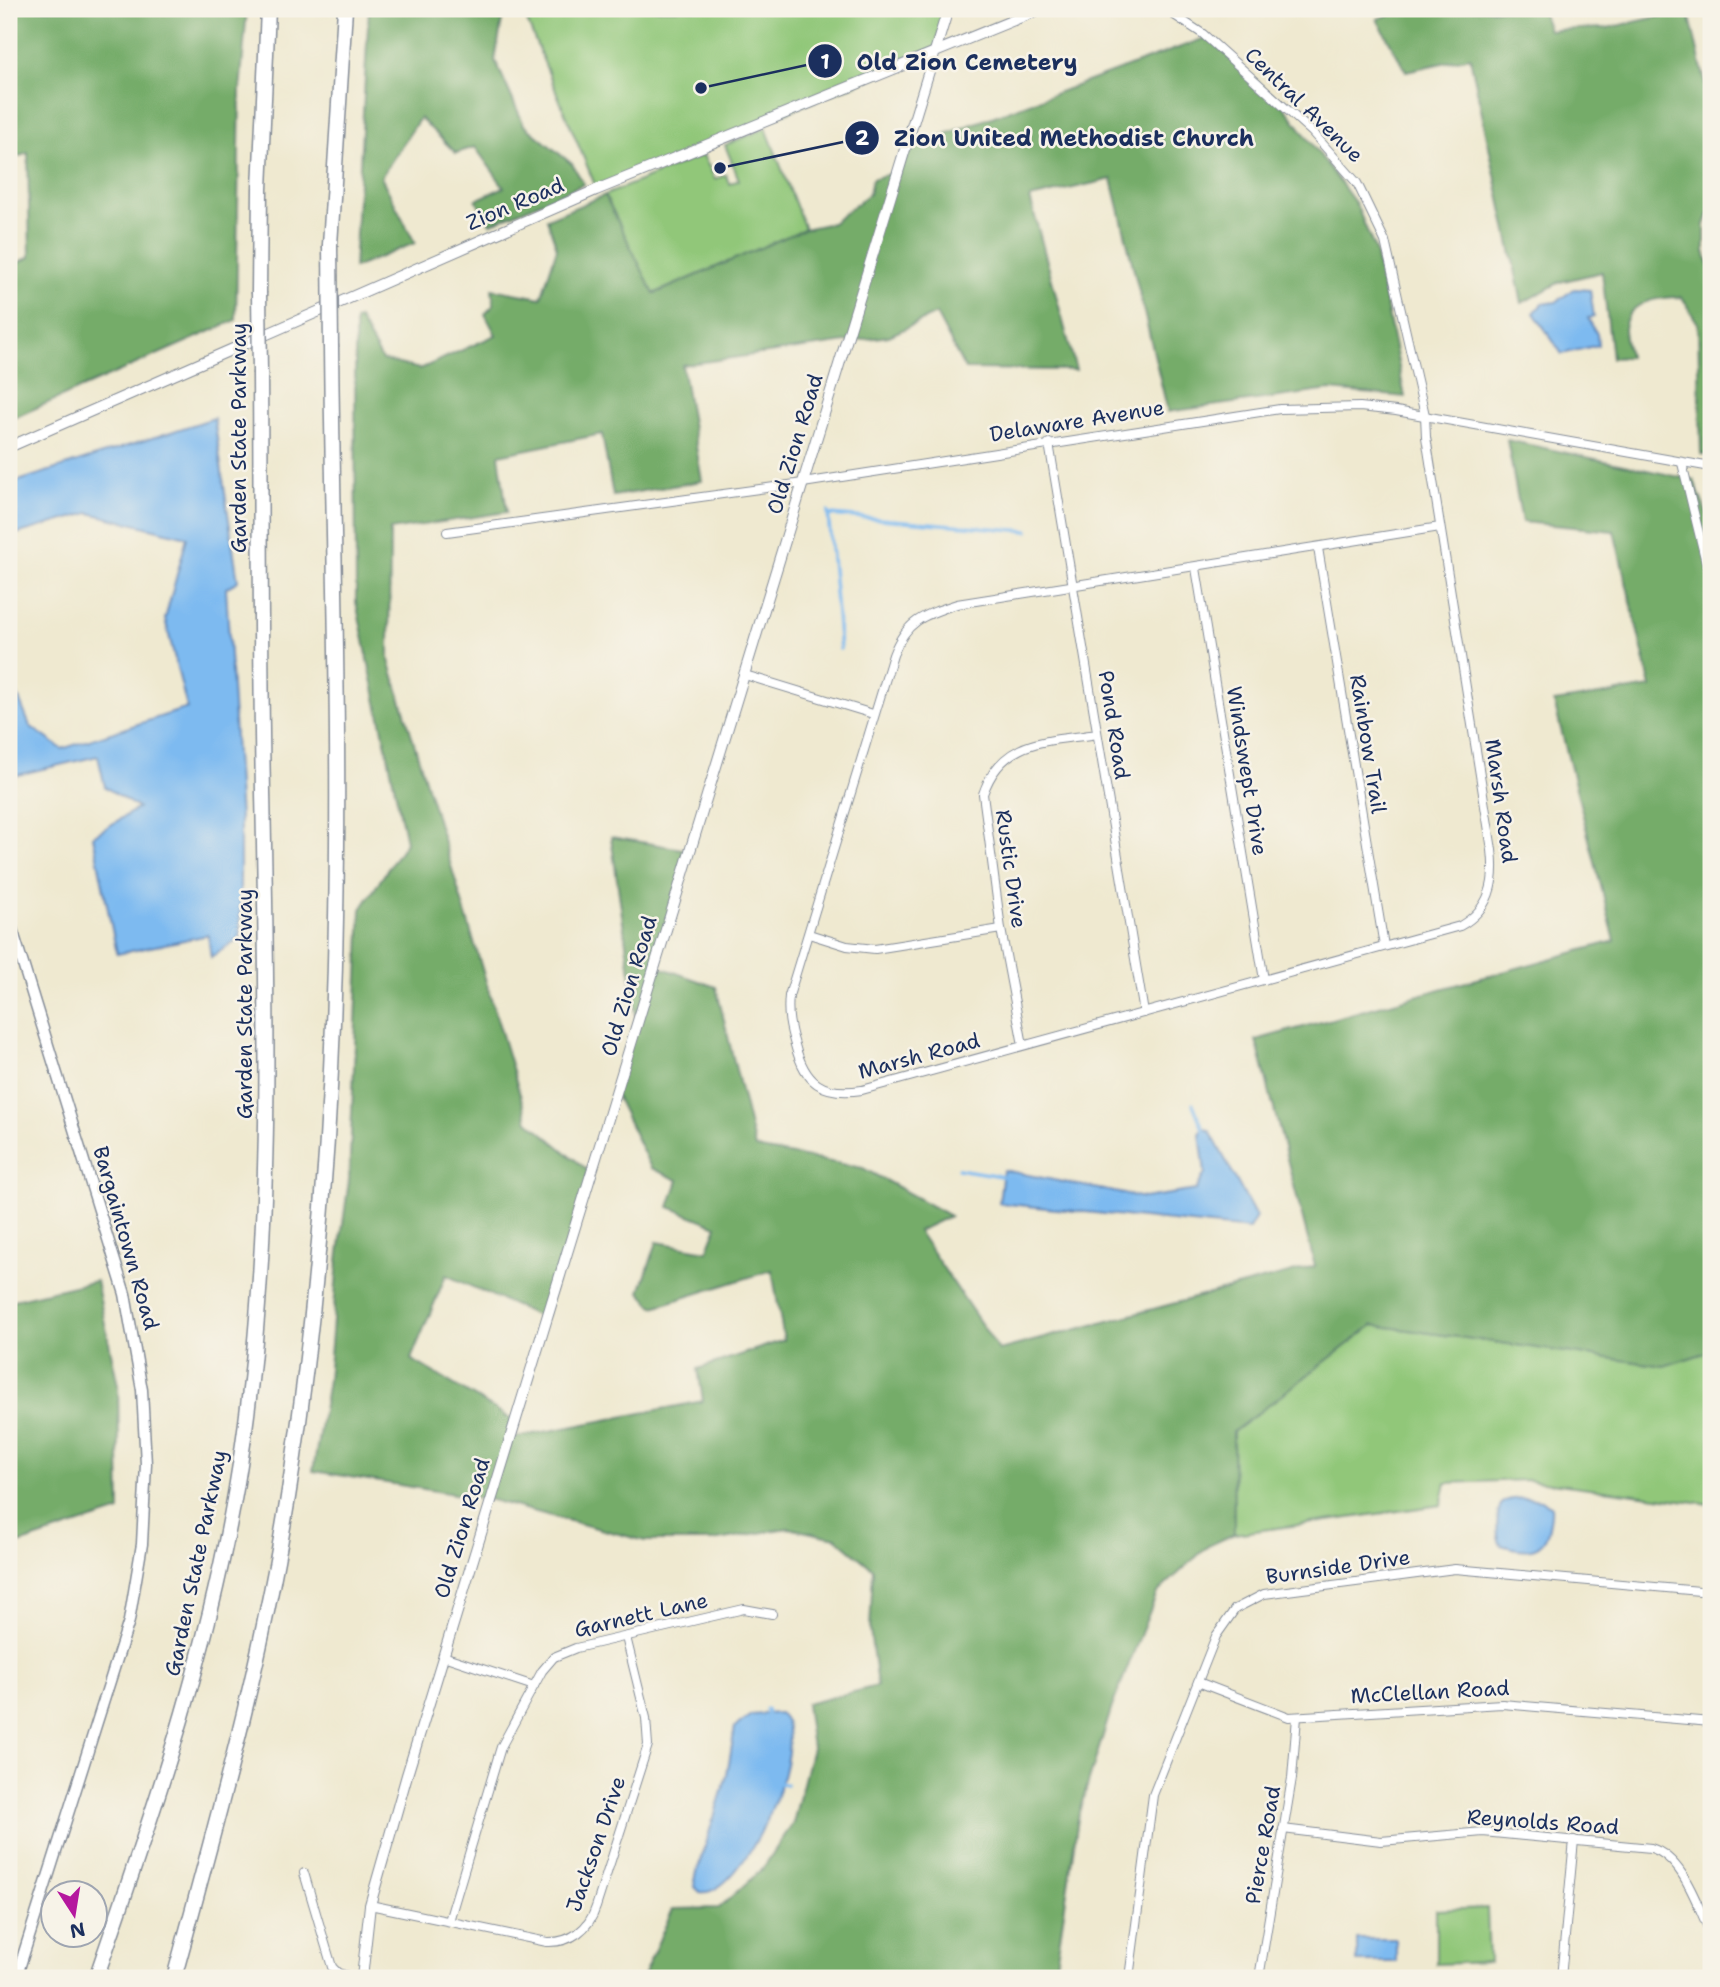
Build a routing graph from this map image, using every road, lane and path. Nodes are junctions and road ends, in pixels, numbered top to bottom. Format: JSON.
{"nodes":[{"id":1,"x":268,"y":9,"type":"edge"},
{"id":2,"x":345,"y":9,"type":"edge"},
{"id":3,"x":948,"y":9,"type":"edge"},
{"id":4,"x":1041,"y":9,"type":"edge"},
{"id":5,"x":1165,"y":9,"type":"edge"},
{"id":6,"x":935,"y":52,"type":"junction"},
{"id":7,"x":1425,"y":415,"type":"junction"},
{"id":8,"x":1049,"y":443,"type":"junction"},
{"id":9,"x":9,"y":447,"type":"edge"},
{"id":10,"x":1682,"y":463,"type":"junction"},
{"id":11,"x":1711,"y":467,"type":"edge"},
{"id":12,"x":803,"y":483,"type":"junction"},
{"id":13,"x":1440,"y":527,"type":"junction"},
{"id":14,"x":447,"y":532,"type":"dead end"},
{"id":15,"x":1318,"y":548,"type":"junction"},
{"id":16,"x":1196,"y":568,"type":"junction"},
{"id":17,"x":1711,"y":583,"type":"edge"},
{"id":18,"x":1073,"y":588,"type":"junction"},
{"id":19,"x":746,"y":675,"type":"junction"},
{"id":20,"x":873,"y":714,"type":"junction"},
{"id":21,"x":1097,"y":734,"type":"junction"},
{"id":22,"x":9,"y":919,"type":"edge"},
{"id":23,"x":1002,"y":929,"type":"junction"},
{"id":24,"x":809,"y":934,"type":"junction"},
{"id":25,"x":1384,"y":946,"type":"junction"},
{"id":26,"x":1264,"y":980,"type":"junction"},
{"id":27,"x":1144,"y":1013,"type":"junction"},
{"id":28,"x":1023,"y":1045,"type":"junction"},
{"id":29,"x":1711,"y":1591,"type":"edge"},
{"id":30,"x":772,"y":1614,"type":"dead end"},
{"id":31,"x":626,"y":1637,"type":"junction"},
{"id":32,"x":443,"y":1656,"type":"junction"},
{"id":33,"x":1198,"y":1682,"type":"junction"},
{"id":34,"x":534,"y":1686,"type":"junction"},
{"id":35,"x":1297,"y":1717,"type":"junction"},
{"id":36,"x":1711,"y":1722,"type":"edge"},
{"id":37,"x":1283,"y":1829,"type":"junction"},
{"id":38,"x":1574,"y":1840,"type":"junction"},
{"id":39,"x":304,"y":1872,"type":"dead end"},
{"id":40,"x":370,"y":1905,"type":"junction"},
{"id":41,"x":449,"y":1921,"type":"junction"},
{"id":42,"x":1711,"y":1934,"type":"edge"},
{"id":43,"x":16,"y":1978,"type":"edge"},
{"id":44,"x":96,"y":1978,"type":"edge"},
{"id":45,"x":174,"y":1978,"type":"edge"},
{"id":46,"x":355,"y":1978,"type":"edge"},
{"id":47,"x":362,"y":1978,"type":"edge"},
{"id":48,"x":1129,"y":1978,"type":"edge"},
{"id":49,"x":1259,"y":1978,"type":"edge"},
{"id":50,"x":1561,"y":1978,"type":"edge"}],
"edges":[{"from":1,"to":44,"type":"highway","name":"Garden State Parkway","bridge":true},
{"from":2,"to":45,"type":"highway","bridge":true},
{"from":3,"to":6,"type":"street","name":"Old Zion Road"},
{"from":4,"to":6,"type":"street","name":"Zion Road"},
{"from":5,"to":7,"type":"street","name":"Central Avenue"},
{"from":6,"to":9,"type":"street","name":"Zion Road"},
{"from":6,"to":12,"type":"street","name":"Old Zion Road"},
{"from":7,"to":8,"type":"street","name":"Delaware Avenue"},
{"from":7,"to":10,"type":"street","name":"Delaware Avenue"},
{"from":7,"to":13,"type":"street","name":"Marsh Road"},
{"from":8,"to":12,"type":"street","name":"Delaware Avenue"},
{"from":8,"to":18,"type":"street","name":"Pond Road"},
{"from":10,"to":11,"type":"street","name":"Delaware Avenue"},
{"from":10,"to":17,"type":"street"},
{"from":12,"to":14,"type":"street","name":"Delaware Avenue"},
{"from":12,"to":19,"type":"street","name":"Old Zion Road"},
{"from":13,"to":15,"type":"street","name":"Marsh Road"},
{"from":13,"to":25,"type":"street","name":"Marsh Road"},
{"from":15,"to":16,"type":"street","name":"Marsh Road"},
{"from":15,"to":25,"type":"street","name":"Rainbow Trail"},
{"from":16,"to":18,"type":"street","name":"Marsh Road"},
{"from":16,"to":26,"type":"street","name":"Windswept Drive"},
{"from":18,"to":20,"type":"street","name":"Marsh Road"},
{"from":18,"to":21,"type":"street","name":"Pond Road"},
{"from":19,"to":20,"type":"street"},
{"from":19,"to":32,"type":"street","name":"Old Zion Road"},
{"from":20,"to":24,"type":"street","name":"Marsh Road"},
{"from":21,"to":23,"type":"street","name":"Rustic Drive"},
{"from":21,"to":27,"type":"street","name":"Pond Road"},
{"from":22,"to":43,"type":"main road","name":"Bargaintown Road"},
{"from":23,"to":24,"type":"street"},
{"from":23,"to":28,"type":"street","name":"Rustic Drive"},
{"from":24,"to":28,"type":"street","name":"Marsh Road"},
{"from":25,"to":26,"type":"street","name":"Marsh Road"},
{"from":26,"to":27,"type":"street","name":"Marsh Road"},
{"from":27,"to":28,"type":"street","name":"Marsh Road"},
{"from":29,"to":33,"type":"street","name":"Burnside Drive"},
{"from":30,"to":31,"type":"street","name":"Garnett Lane"},
{"from":31,"to":34,"type":"street","name":"Garnett Lane"},
{"from":31,"to":41,"type":"street","name":"Jackson Drive"},
{"from":32,"to":34,"type":"street"},
{"from":32,"to":40,"type":"street","name":"Old Zion Road"},
{"from":33,"to":35,"type":"street","name":"McClellan Road"},
{"from":33,"to":48,"type":"street","name":"Burnside Drive"},
{"from":34,"to":41,"type":"street","name":"Garnett Lane"},
{"from":35,"to":36,"type":"street","name":"McClellan Road"},
{"from":35,"to":37,"type":"street","name":"Pierce Road"},
{"from":37,"to":38,"type":"street","name":"Reynolds Road"},
{"from":37,"to":49,"type":"street","name":"Pierce Road"},
{"from":38,"to":42,"type":"street","name":"Reynolds Road"},
{"from":38,"to":50,"type":"street"},
{"from":39,"to":46,"type":"street"},
{"from":40,"to":41,"type":"street","name":"Jackson Drive"},
{"from":40,"to":47,"type":"street","name":"Old Zion Road"}]}
